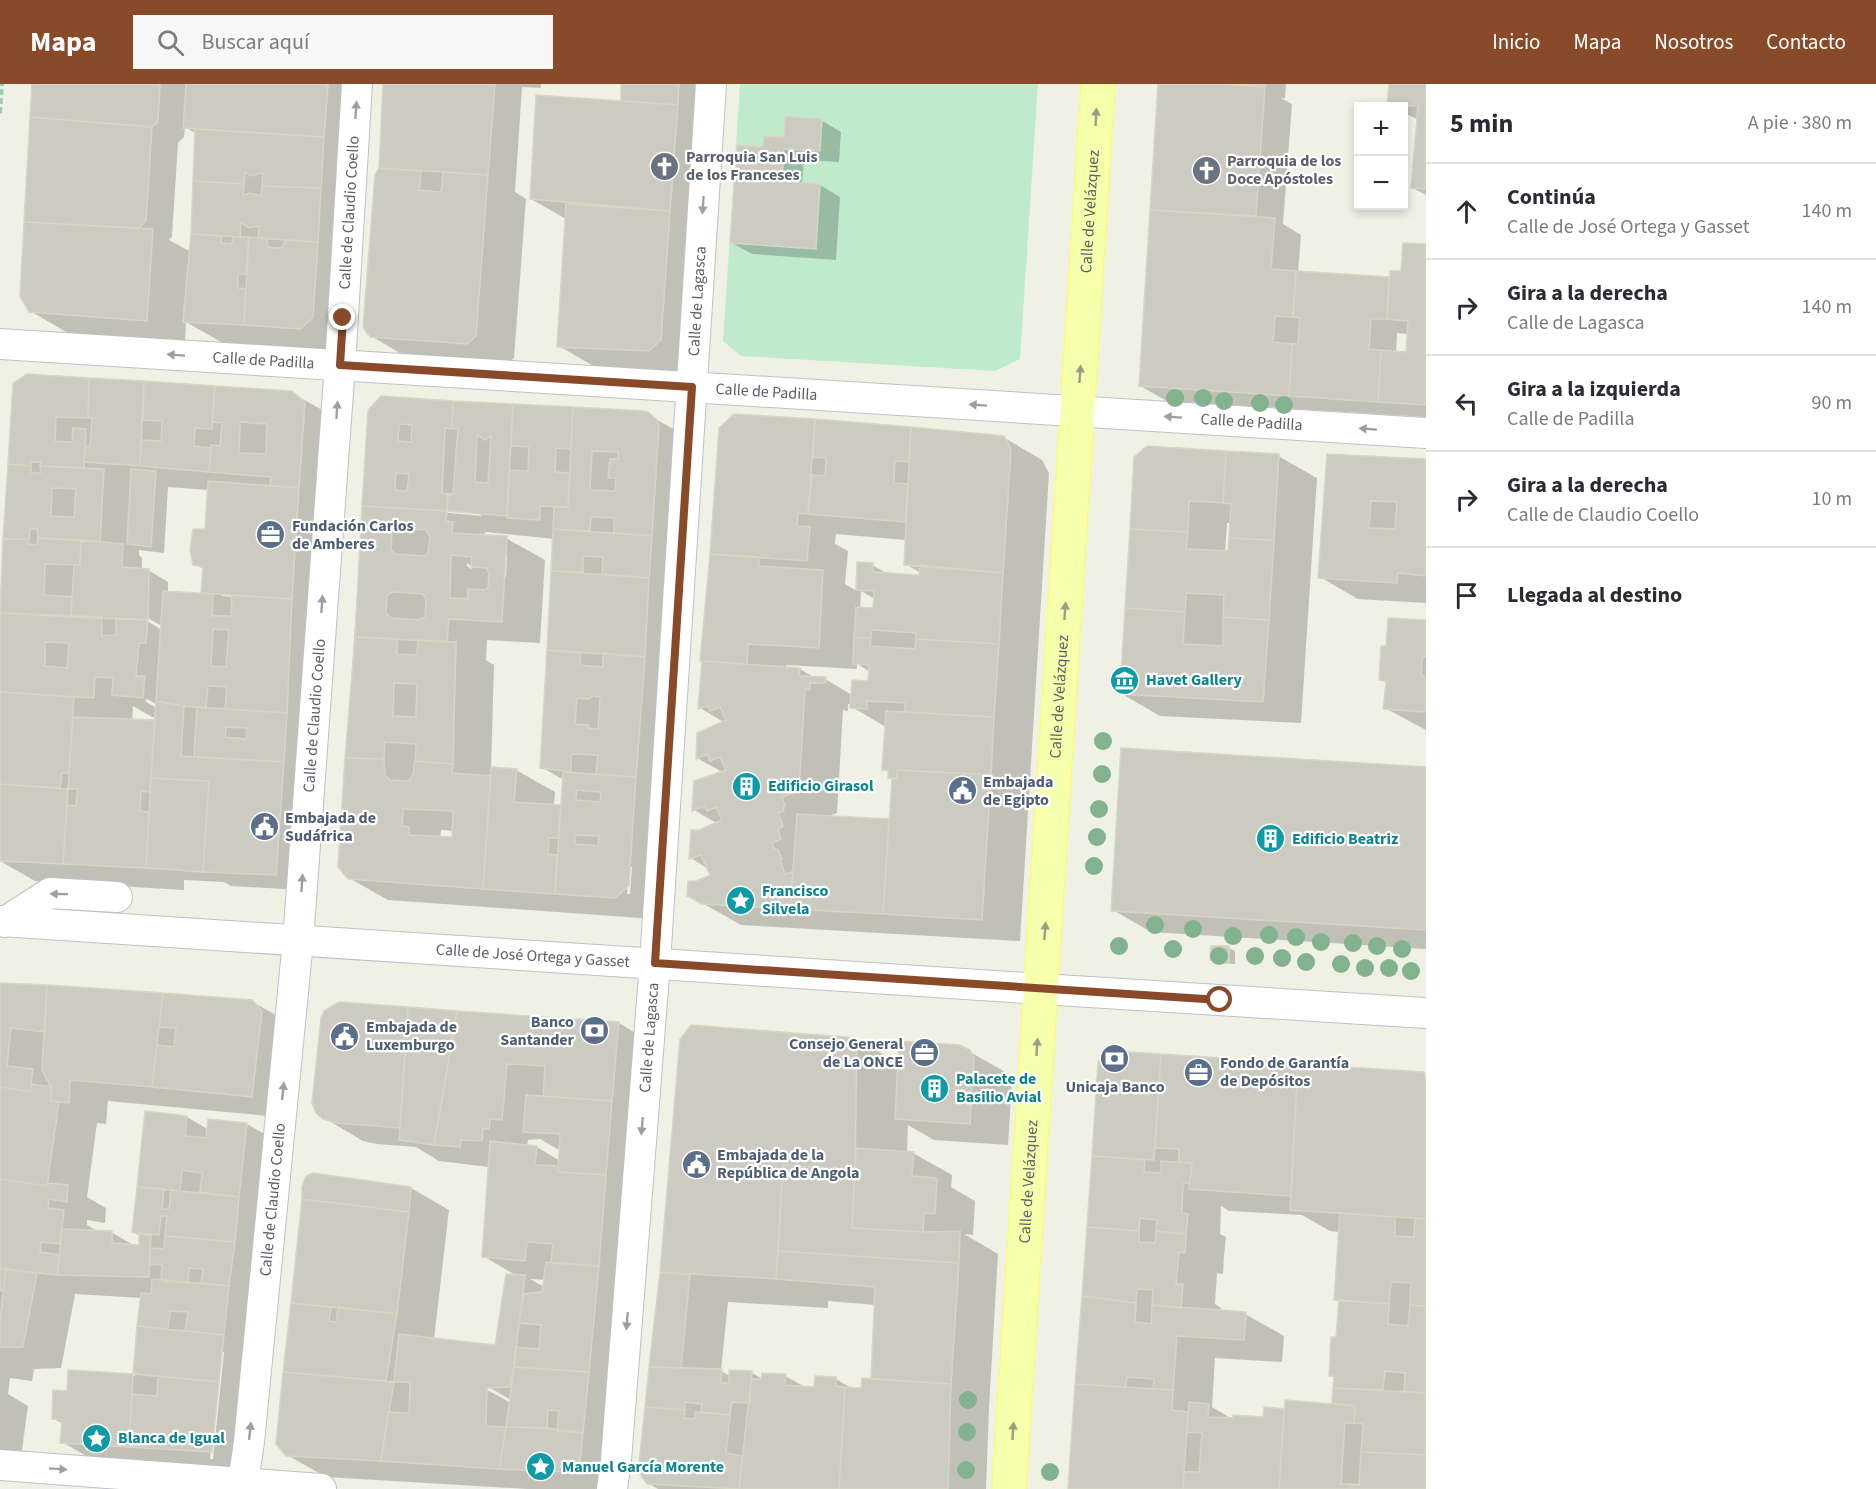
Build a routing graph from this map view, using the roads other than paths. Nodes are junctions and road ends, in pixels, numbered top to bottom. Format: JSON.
{"nodes":[{"id":1,"x":357,"y":84,"type":"edge"},
{"id":2,"x":711,"y":84,"type":"edge"},
{"id":3,"x":1098,"y":84,"type":"edge"},
{"id":4,"x":0,"y":344,"type":"edge"},
{"id":5,"x":340,"y":365,"type":"junction"},
{"id":6,"x":692,"y":387,"type":"junction"},
{"id":7,"x":1077,"y":411,"type":"junction"},
{"id":8,"x":1426,"y":433,"type":"edge"},
{"id":9,"x":117,"y":897,"type":"dead end"},
{"id":10,"x":2,"y":921,"type":"edge"},
{"id":11,"x":298,"y":941,"type":"junction"},
{"id":12,"x":655,"y":963,"type":"junction"},
{"id":13,"x":1041,"y":989,"type":"junction"},
{"id":14,"x":1426,"y":1012,"type":"edge"},
{"id":15,"x":0,"y":1465,"type":"edge"},
{"id":16,"x":242,"y":1486,"type":"edge"},
{"id":17,"x":321,"y":1489,"type":"edge"},
{"id":18,"x":612,"y":1489,"type":"edge"},
{"id":19,"x":1010,"y":1489,"type":"edge"}],
"edges":[{"from":5,"to":1,"type":"street","name":"Calle de Claudio Coello","one_way":true},
{"from":2,"to":6,"type":"street","name":"Calle de Lagasca","one_way":true},
{"from":7,"to":3,"type":"main road","name":"Calle de Velázquez","one_way":true},
{"from":5,"to":4,"type":"street","name":"Calle de Padilla","one_way":true},
{"from":5,"to":6,"type":"street","name":"Calle de Padilla"},
{"from":11,"to":5,"type":"street","name":"Calle de Claudio Coello","one_way":true},
{"from":7,"to":6,"type":"street","name":"Calle de Padilla","one_way":true},
{"from":6,"to":12,"type":"street","name":"Calle de Lagasca"},
{"from":8,"to":7,"type":"street","name":"Calle de Padilla","one_way":true},
{"from":13,"to":7,"type":"main road","name":"Calle de Velázquez","one_way":true},
{"from":9,"to":10,"type":"street","one_way":true},
{"from":10,"to":11,"type":"street","name":"Calle de José Ortega y Gasset"},
{"from":11,"to":12,"type":"street","name":"Calle de José Ortega y Gasset"},
{"from":16,"to":11,"type":"street","name":"Calle de Claudio Coello","one_way":true},
{"from":12,"to":13,"type":"street","name":"Calle de José Ortega y Gasset"},
{"from":12,"to":18,"type":"street","name":"Calle de Lagasca","one_way":true},
{"from":13,"to":14,"type":"street","name":"Calle de José Ortega y Gasset"},
{"from":19,"to":13,"type":"main road","name":"Calle de Velázquez","one_way":true},
{"from":15,"to":16,"type":"street","one_way":true},
{"from":16,"to":17,"type":"street"}]}
